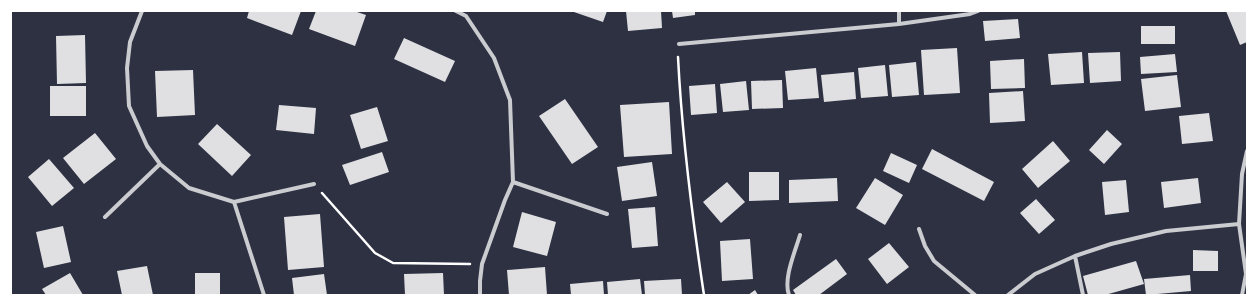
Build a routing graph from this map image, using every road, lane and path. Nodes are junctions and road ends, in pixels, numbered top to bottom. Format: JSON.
{"nodes":[{"id":1,"x":142,"y":11,"type":"edge"},
{"id":2,"x":456,"y":11,"type":"edge"},
{"id":3,"x":899,"y":11,"type":"edge"},
{"id":4,"x":978,"y":11,"type":"edge"},
{"id":5,"x":899,"y":24,"type":"junction"},
{"id":6,"x":679,"y":44,"type":"joint"},
{"id":7,"x":1247,"y":151,"type":"edge"},
{"id":8,"x":160,"y":164,"type":"junction"},
{"id":9,"x":1242,"y":174,"type":"junction"},
{"id":10,"x":1247,"y":176,"type":"edge"},
{"id":11,"x":513,"y":182,"type":"junction"},
{"id":12,"x":314,"y":184,"type":"joint"},
{"id":13,"x":234,"y":202,"type":"junction"},
{"id":14,"x":607,"y":214,"type":"dead end"},
{"id":15,"x":105,"y":217,"type":"dead end"},
{"id":16,"x":1238,"y":224,"type":"junction"},
{"id":17,"x":918,"y":229,"type":"dead end"},
{"id":18,"x":800,"y":235,"type":"dead end"},
{"id":19,"x":1074,"y":256,"type":"junction"},
{"id":20,"x":482,"y":264,"type":"junction"},
{"id":21,"x":264,"y":295,"type":"edge"},
{"id":22,"x":480,"y":295,"type":"edge"},
{"id":23,"x":704,"y":295,"type":"edge"},
{"id":24,"x":789,"y":295,"type":"edge"},
{"id":25,"x":975,"y":295,"type":"edge"},
{"id":26,"x":1008,"y":295,"type":"edge"},
{"id":27,"x":1083,"y":295,"type":"edge"},
{"id":28,"x":1242,"y":295,"type":"edge"}],
"edges":[{"from":1,"to":8,"type":"street"},
{"from":2,"to":11,"type":"street"},
{"from":3,"to":5,"type":"street"},
{"from":4,"to":5,"type":"street"},
{"from":5,"to":6,"type":"street"},
{"from":6,"to":23,"type":"path"},
{"from":7,"to":9,"type":"street"},
{"from":8,"to":13,"type":"street"},
{"from":8,"to":15,"type":"street"},
{"from":9,"to":10,"type":"street"},
{"from":9,"to":16,"type":"street"},
{"from":11,"to":14,"type":"street"},
{"from":11,"to":20,"type":"street"},
{"from":12,"to":13,"type":"street"},
{"from":12,"to":20,"type":"path"},
{"from":13,"to":21,"type":"street"},
{"from":16,"to":19,"type":"street"},
{"from":16,"to":28,"type":"street"},
{"from":17,"to":25,"type":"street"},
{"from":18,"to":24,"type":"street"},
{"from":19,"to":26,"type":"street"},
{"from":19,"to":27,"type":"street"},
{"from":20,"to":22,"type":"street"}]}
